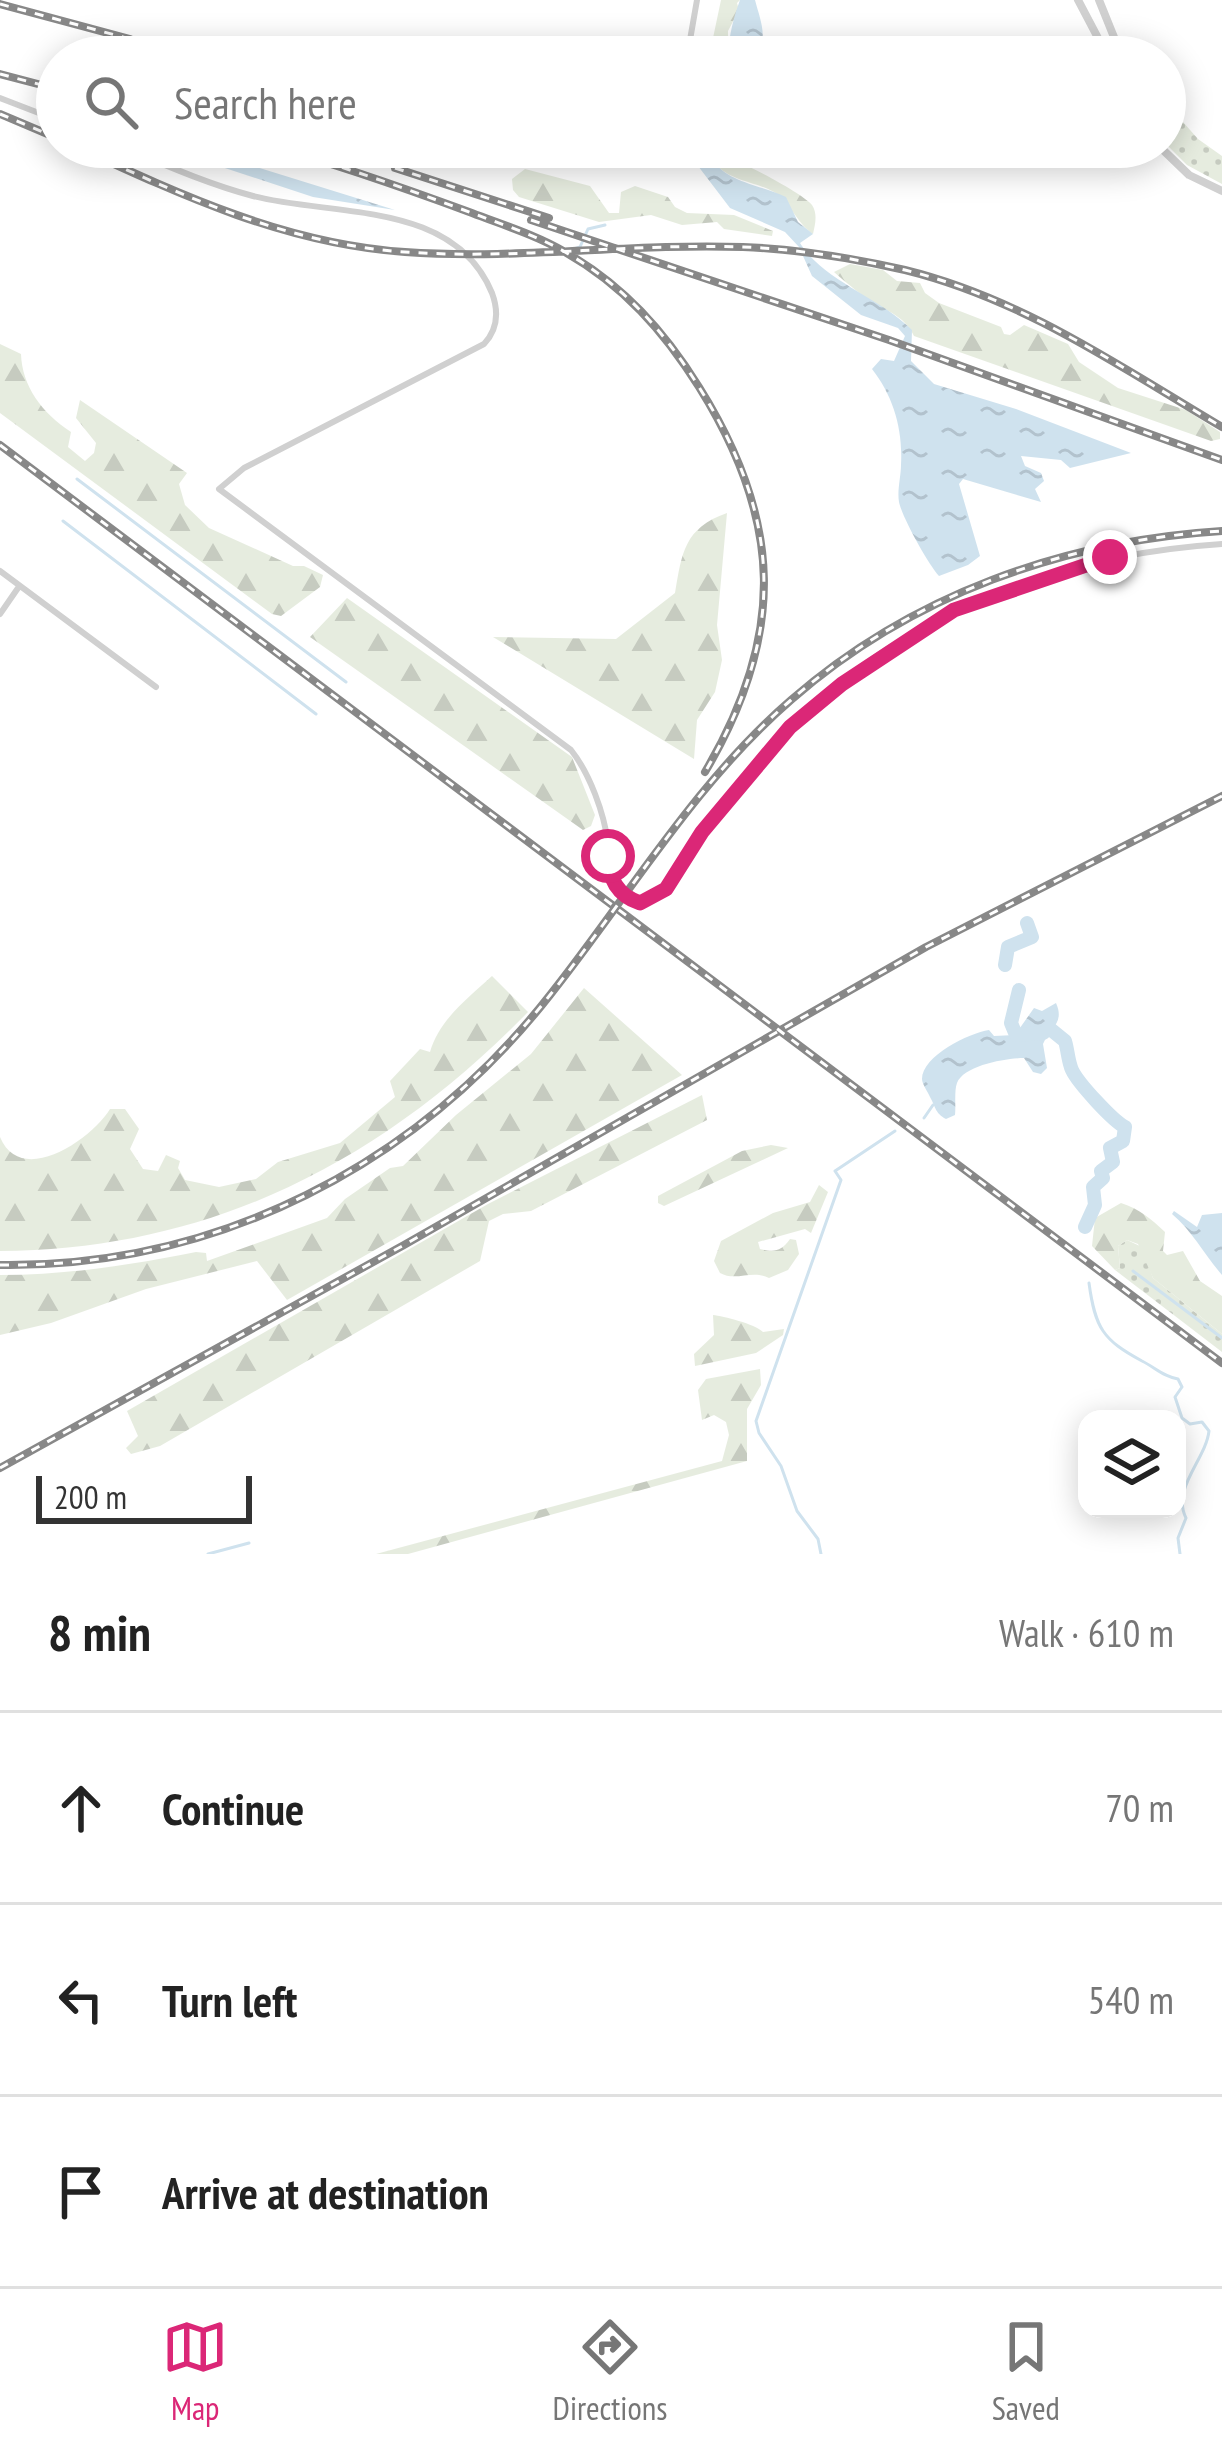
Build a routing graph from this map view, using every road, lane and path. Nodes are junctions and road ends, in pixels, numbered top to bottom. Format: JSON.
{"nodes":[{"id":1,"x":697,"y":0,"type":"edge"},
{"id":2,"x":1078,"y":0,"type":"edge"},
{"id":3,"x":1100,"y":0,"type":"edge"},
{"id":4,"x":691,"y":36,"type":"edge"},
{"id":5,"x":1097,"y":36,"type":"edge"},
{"id":6,"x":1114,"y":36,"type":"edge"},
{"id":7,"x":0,"y":98,"type":"edge"},
{"id":8,"x":36,"y":112,"type":"edge"},
{"id":9,"x":178,"y":168,"type":"edge"},
{"id":10,"x":1182,"y":168,"type":"edge"},
{"id":11,"x":1222,"y":191,"type":"edge"},
{"id":12,"x":1222,"y":544,"type":"edge"},
{"id":13,"x":0,"y":571,"type":"edge"},
{"id":14,"x":18,"y":588,"type":"junction"},
{"id":15,"x":0,"y":614,"type":"edge"},
{"id":16,"x":156,"y":687,"type":"dead end"}],
"edges":[{"from":1,"to":4,"type":"street"},
{"from":2,"to":5,"type":"street"},
{"from":3,"to":6,"type":"street"},
{"from":7,"to":8,"type":"street"},
{"from":9,"to":12,"type":"street"},
{"from":10,"to":11,"type":"street"},
{"from":13,"to":14,"type":"street"},
{"from":14,"to":15,"type":"street"},
{"from":14,"to":16,"type":"street"}]}
